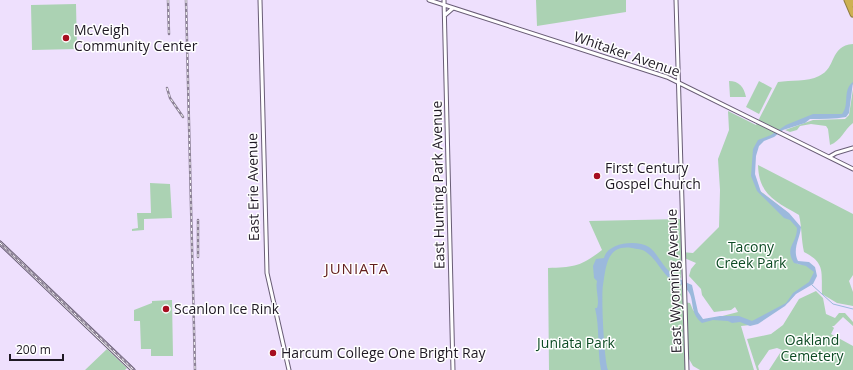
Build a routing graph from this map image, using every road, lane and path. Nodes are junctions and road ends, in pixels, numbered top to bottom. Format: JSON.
{"nodes":[{"id":1,"x":260,"y":0,"type":"edge"},
{"id":2,"x":429,"y":0,"type":"edge"},
{"id":3,"x":444,"y":0,"type":"edge"},
{"id":4,"x":676,"y":0,"type":"edge"},
{"id":5,"x":847,"y":0,"type":"edge"},
{"id":6,"x":851,"y":0,"type":"edge"},
{"id":7,"x":853,"y":4,"type":"edge"},
{"id":8,"x":444,"y":5,"type":"junction"},
{"id":9,"x":453,"y":8,"type":"junction"},
{"id":10,"x":853,"y":14,"type":"edge"},
{"id":11,"x":445,"y":17,"type":"junction"},
{"id":12,"x":679,"y":83,"type":"junction"},
{"id":13,"x":853,"y":148,"type":"edge"},
{"id":14,"x":829,"y":157,"type":"junction"},
{"id":15,"x":853,"y":169,"type":"edge"},
{"id":16,"x":0,"y":243,"type":"edge"},
{"id":17,"x":133,"y":370,"type":"edge"},
{"id":18,"x":289,"y":370,"type":"edge"},
{"id":19,"x":453,"y":370,"type":"edge"},
{"id":20,"x":687,"y":370,"type":"edge"}],
"edges":[{"from":1,"to":18,"type":"main road","name":"East Erie Avenue"},
{"from":2,"to":8,"type":"main road","name":"Whitaker Avenue"},
{"from":3,"to":8,"type":"main road","name":"East Hunting Park Avenue"},
{"from":4,"to":12,"type":"main road","name":"East Wyoming Avenue"},
{"from":5,"to":10,"type":"highway"},
{"from":6,"to":7,"type":"highway"},
{"from":8,"to":9,"type":"main road","name":"Whitaker Avenue"},
{"from":8,"to":11,"type":"main road","name":"East Hunting Park Avenue"},
{"from":9,"to":11,"type":"main road"},
{"from":9,"to":12,"type":"main road","name":"Whitaker Avenue"},
{"from":11,"to":19,"type":"main road","name":"East Hunting Park Avenue"},
{"from":12,"to":14,"type":"main road","name":"Whitaker Avenue"},
{"from":12,"to":20,"type":"main road","name":"East Wyoming Avenue"},
{"from":13,"to":14,"type":"main road"},
{"from":14,"to":15,"type":"main road","name":"Whitaker Avenue"},
{"from":16,"to":17,"type":"main road"}]}
